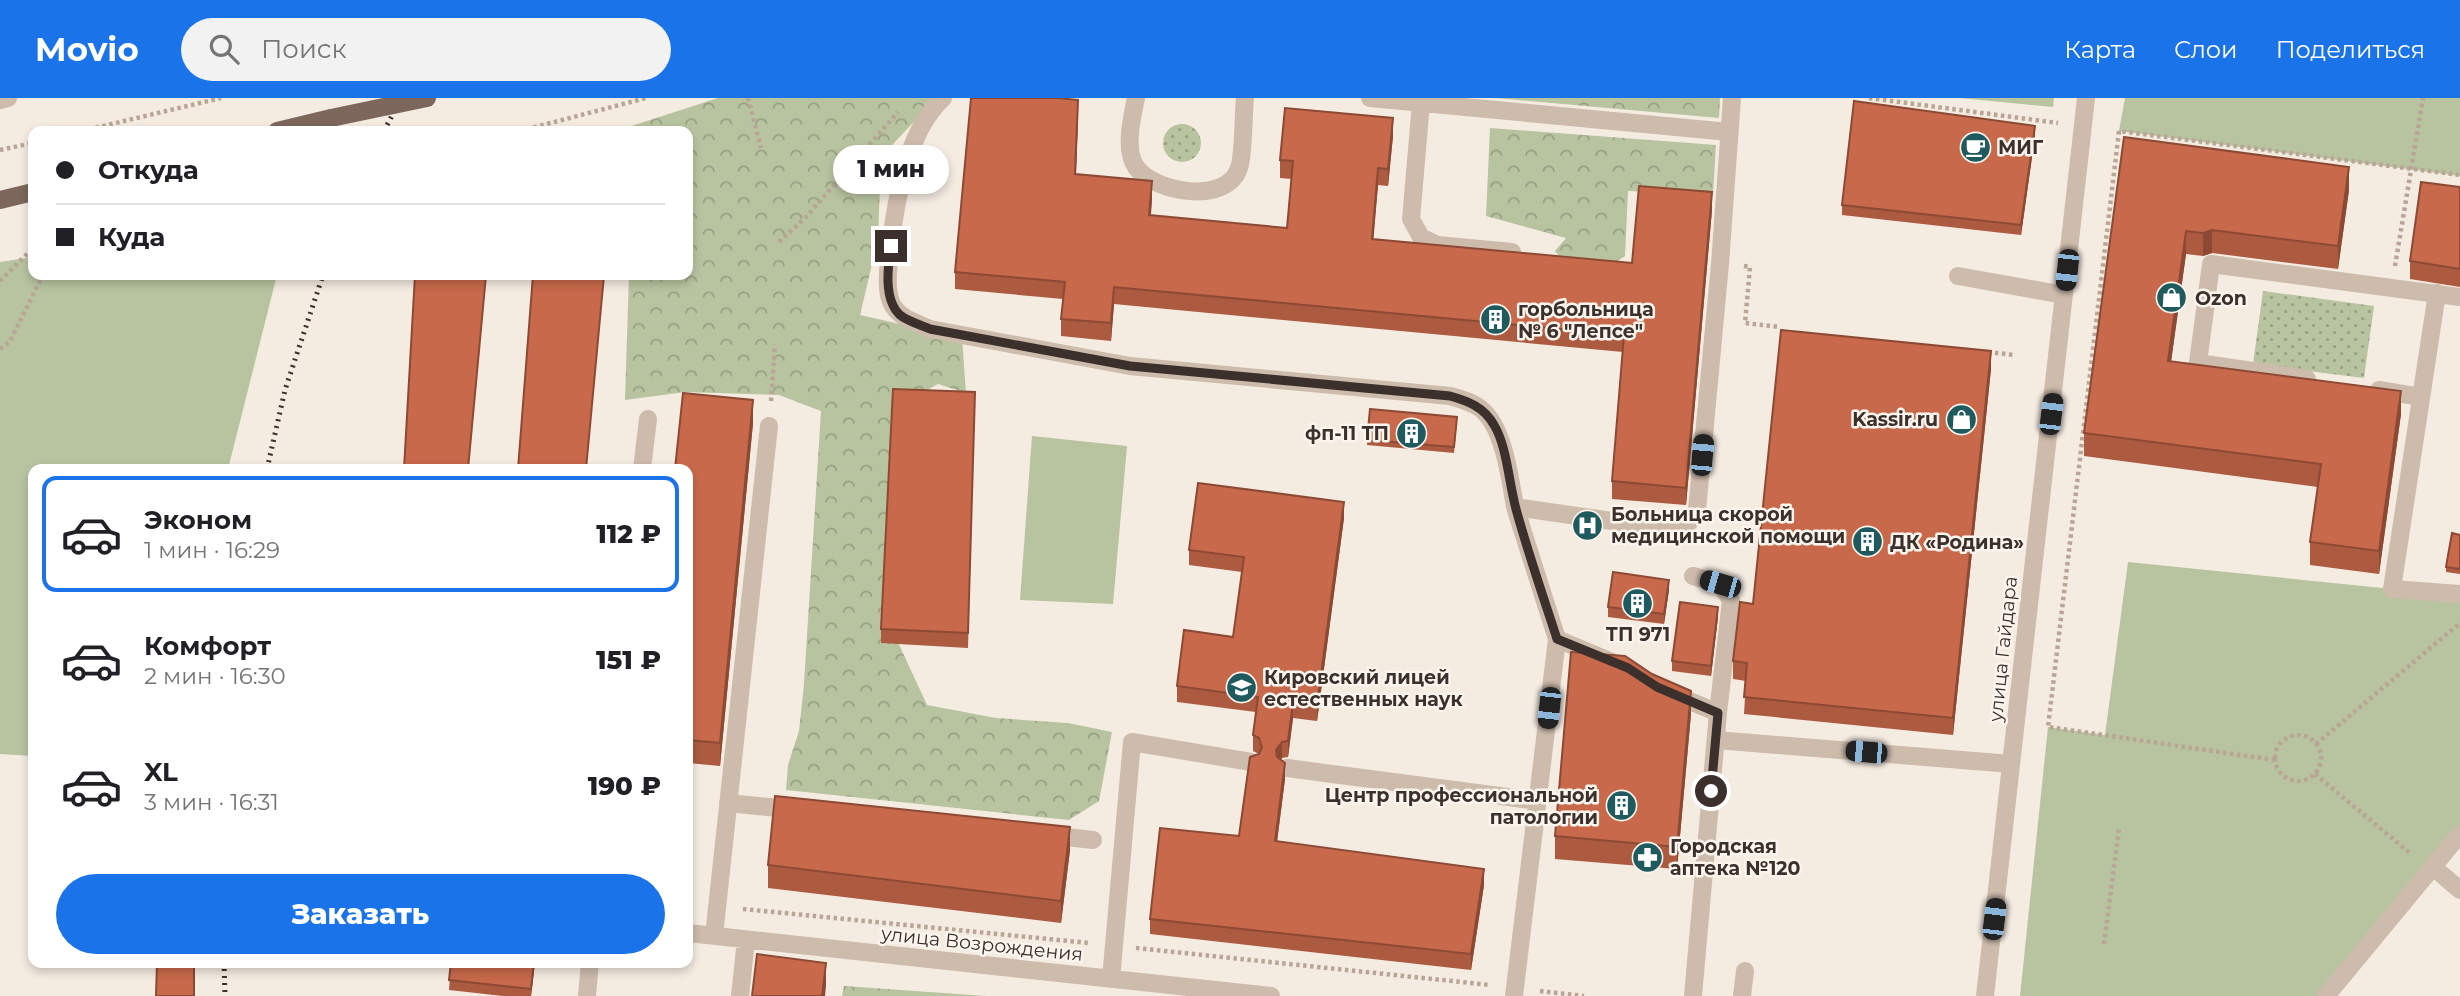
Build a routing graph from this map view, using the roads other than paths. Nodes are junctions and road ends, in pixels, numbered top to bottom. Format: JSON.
{"nodes":[{"id":1,"x":8,"y":98,"type":"edge"},
{"id":2,"x":427,"y":98,"type":"edge"},
{"id":3,"x":943,"y":98,"type":"edge"},
{"id":4,"x":1136,"y":98,"type":"edge"},
{"id":5,"x":1245,"y":98,"type":"edge"},
{"id":6,"x":1370,"y":98,"type":"edge"},
{"id":7,"x":1732,"y":98,"type":"edge"},
{"id":8,"x":2086,"y":98,"type":"edge"},
{"id":9,"x":0,"y":100,"type":"edge"},
{"id":10,"x":1421,"y":103,"type":"junction"},
{"id":11,"x":298,"y":126,"type":"edge"},
{"id":12,"x":1729,"y":132,"type":"junction"},
{"id":13,"x":28,"y":193,"type":"edge"},
{"id":14,"x":0,"y":200,"type":"edge"},
{"id":15,"x":1512,"y":251,"type":"edge"},
{"id":16,"x":1958,"y":276,"type":"dead end"},
{"id":17,"x":2437,"y":293,"type":"junction"},
{"id":18,"x":2064,"y":295,"type":"junction"},
{"id":19,"x":2460,"y":296,"type":"edge"},
{"id":20,"x":2329,"y":383,"type":"edge"},
{"id":21,"x":2356,"y":387,"type":"edge"},
{"id":22,"x":2421,"y":397,"type":"junction"},
{"id":23,"x":648,"y":419,"type":"dead end"},
{"id":24,"x":769,"y":426,"type":"road end"},
{"id":25,"x":643,"y":464,"type":"edge"},
{"id":26,"x":1516,"y":507,"type":"junction"},
{"id":27,"x":1693,"y":576,"type":"dead end"},
{"id":28,"x":2460,"y":594,"type":"edge"},
{"id":29,"x":1557,"y":639,"type":"junction"},
{"id":30,"x":1628,"y":668,"type":"edge"},
{"id":31,"x":1657,"y":687,"type":"edge"},
{"id":32,"x":1718,"y":713,"type":"junction"},
{"id":33,"x":1716,"y":740,"type":"junction"},
{"id":34,"x":1251,"y":762,"type":"edge"},
{"id":35,"x":2011,"y":764,"type":"junction"},
{"id":36,"x":1286,"y":768,"type":"edge"},
{"id":37,"x":1538,"y":801,"type":"junction"},
{"id":38,"x":728,"y":803,"type":"junction"},
{"id":39,"x":810,"y":812,"type":"edge"},
{"id":40,"x":1026,"y":833,"type":"edge"},
{"id":41,"x":2460,"y":834,"type":"edge"},
{"id":42,"x":1093,"y":840,"type":"dead end"},
{"id":43,"x":2431,"y":869,"type":"junction"},
{"id":44,"x":2460,"y":890,"type":"edge"},
{"id":45,"x":693,"y":934,"type":"edge"},
{"id":46,"x":714,"y":936,"type":"junction"},
{"id":47,"x":746,"y":940,"type":"junction"},
{"id":48,"x":589,"y":968,"type":"edge"},
{"id":49,"x":1745,"y":971,"type":"dead end"},
{"id":50,"x":1111,"y":979,"type":"junction"},
{"id":51,"x":587,"y":996,"type":"edge"},
{"id":52,"x":740,"y":996,"type":"edge"},
{"id":53,"x":1263,"y":996,"type":"edge"},
{"id":54,"x":1514,"y":996,"type":"edge"},
{"id":55,"x":1693,"y":996,"type":"edge"},
{"id":56,"x":1742,"y":996,"type":"edge"},
{"id":57,"x":1985,"y":996,"type":"edge"},
{"id":58,"x":2326,"y":996,"type":"edge"}],
"edges":[{"from":1,"to":9,"type":"street"},
{"from":2,"to":11,"type":"main road","bridge":true},
{"from":3,"to":26,"type":"street"},
{"from":4,"to":5,"type":"street"},
{"from":6,"to":10,"type":"street"},
{"from":7,"to":12,"type":"street"},
{"from":8,"to":18,"type":"street","name":"улица Гайдара"},
{"from":10,"to":12,"type":"street"},
{"from":10,"to":15,"type":"street"},
{"from":12,"to":26,"type":"street"},
{"from":13,"to":14,"type":"main road"},
{"from":16,"to":18,"type":"street"},
{"from":17,"to":19,"type":"street"},
{"from":17,"to":20,"type":"street"},
{"from":17,"to":22,"type":"street"},
{"from":18,"to":35,"type":"street","name":"улица Гайдара"},
{"from":21,"to":22,"type":"street"},
{"from":22,"to":28,"type":"street"},
{"from":23,"to":25,"type":"street"},
{"from":24,"to":38,"type":"street"},
{"from":26,"to":29,"type":"street"},
{"from":27,"to":32,"type":"street"},
{"from":29,"to":30,"type":"street"},
{"from":29,"to":37,"type":"street"},
{"from":31,"to":32,"type":"street"},
{"from":32,"to":33,"type":"street"},
{"from":33,"to":35,"type":"street"},
{"from":33,"to":55,"type":"street"},
{"from":34,"to":50,"type":"street"},
{"from":35,"to":57,"type":"street","name":"улица Гайдара"},
{"from":36,"to":37,"type":"street"},
{"from":37,"to":54,"type":"street"},
{"from":38,"to":39,"type":"street"},
{"from":38,"to":46,"type":"street"},
{"from":40,"to":42,"type":"street"},
{"from":41,"to":43,"type":"street"},
{"from":43,"to":44,"type":"street"},
{"from":43,"to":58,"type":"street"},
{"from":45,"to":46,"type":"street","name":"улица Возрождения"},
{"from":46,"to":47,"type":"street","name":"улица Возрождения"},
{"from":47,"to":50,"type":"street","name":"улица Возрождения"},
{"from":47,"to":52,"type":"street"},
{"from":48,"to":51,"type":"street"},
{"from":49,"to":56,"type":"street"},
{"from":50,"to":53,"type":"street","name":"улица Возрождения"}]}
